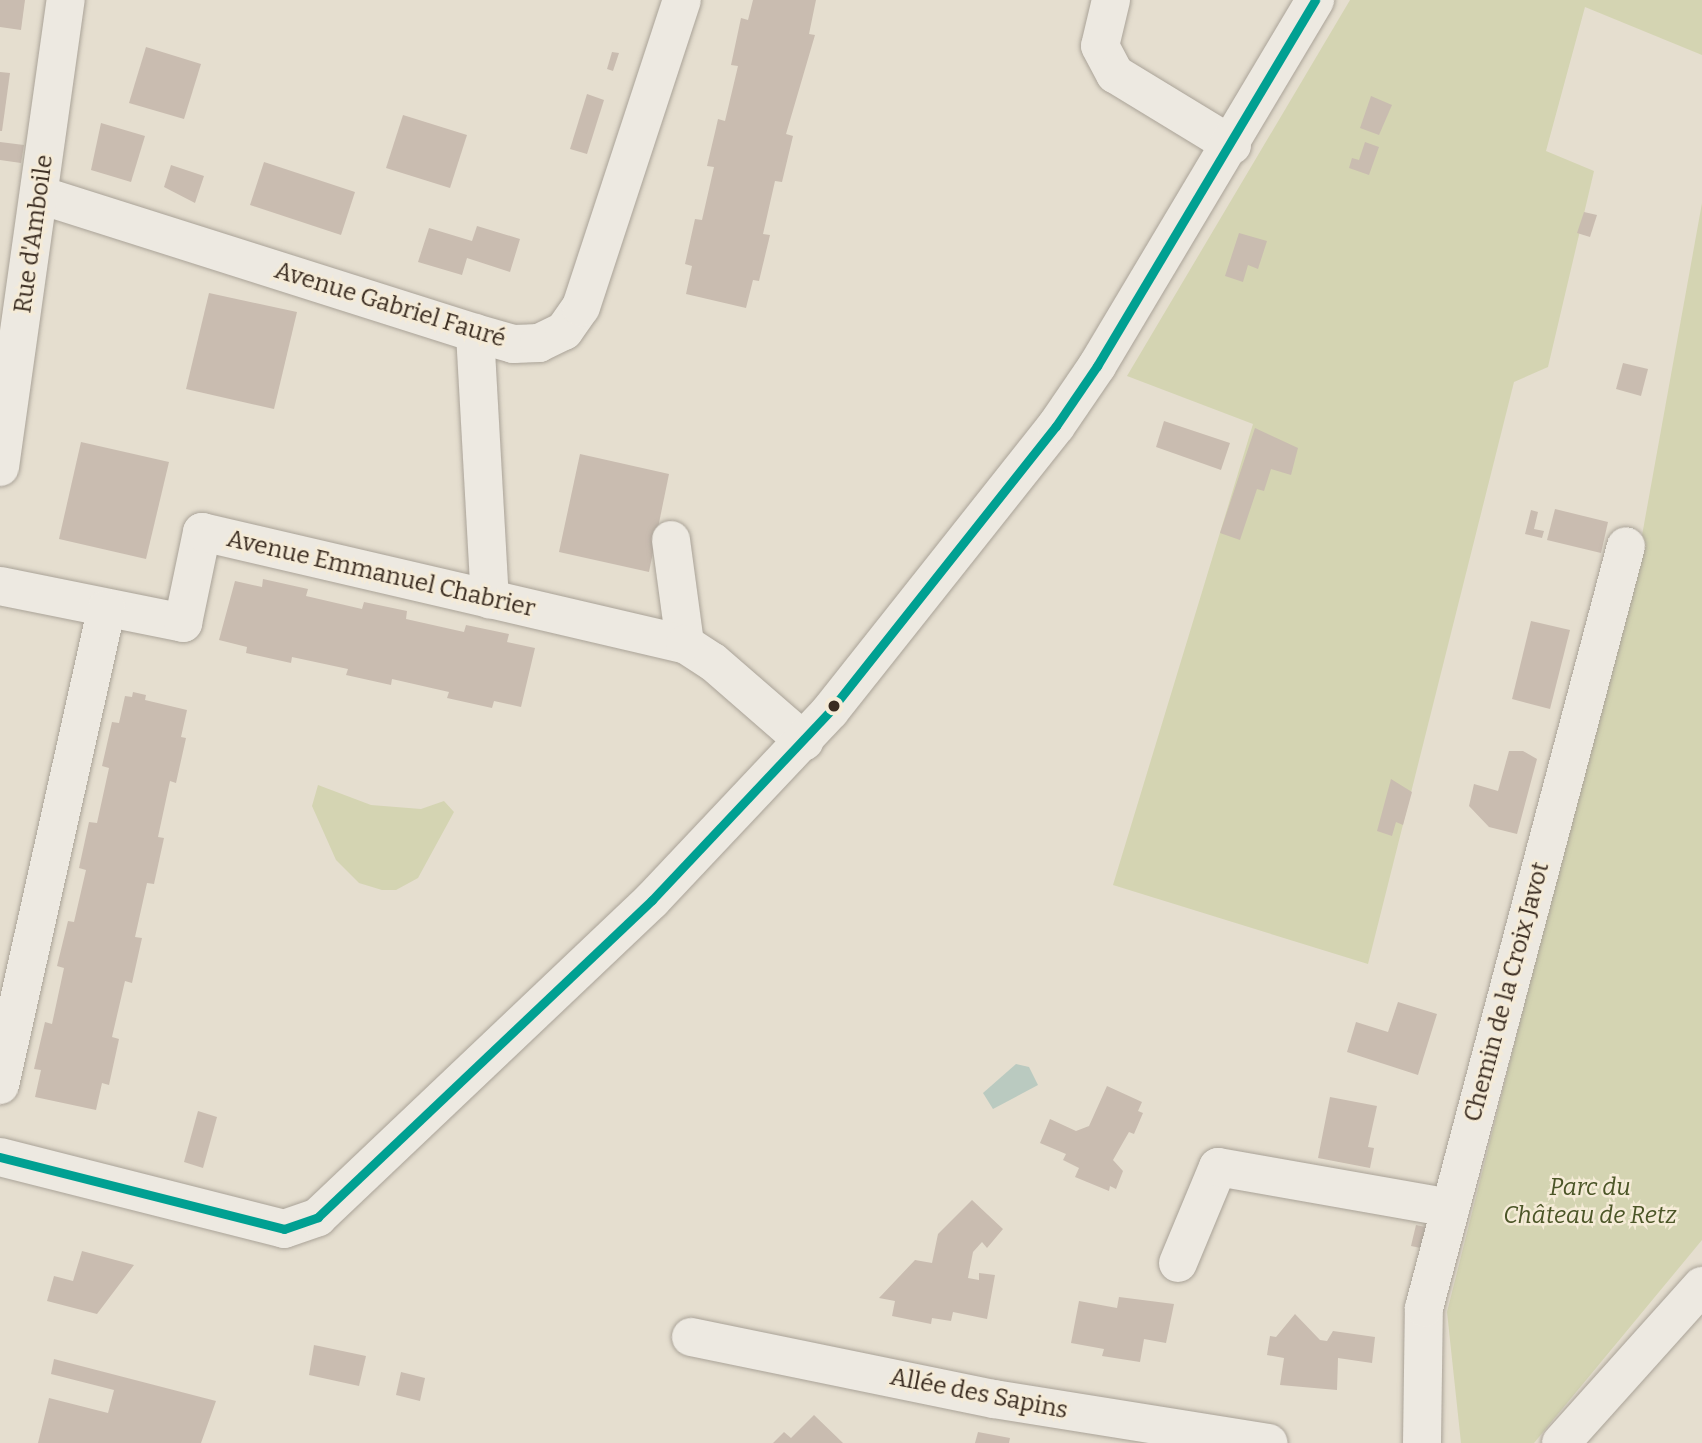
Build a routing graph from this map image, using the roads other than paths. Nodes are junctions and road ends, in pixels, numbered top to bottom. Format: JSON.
{"nodes":[{"id":1,"x":65,"y":0,"type":"edge"},
{"id":2,"x":682,"y":0,"type":"edge"},
{"id":3,"x":1111,"y":0,"type":"edge"},
{"id":4,"x":1315,"y":0,"type":"edge"},
{"id":5,"x":1232,"y":145,"type":"junction"},
{"id":6,"x":40,"y":195,"type":"junction"},
{"id":7,"x":475,"y":333,"type":"junction"},
{"id":8,"x":7,"y":365,"type":"edge"},
{"id":9,"x":0,"y":467,"type":"edge"},
{"id":10,"x":671,"y":540,"type":"dead end"},
{"id":11,"x":1626,"y":547,"type":"dead end"},
{"id":12,"x":0,"y":586,"type":"edge"},
{"id":13,"x":490,"y":600,"type":"junction"},
{"id":14,"x":107,"y":609,"type":"junction"},
{"id":15,"x":685,"y":644,"type":"junction"},
{"id":16,"x":804,"y":741,"type":"junction"},
{"id":17,"x":0,"y":1085,"type":"edge"},
{"id":18,"x":0,"y":1157,"type":"edge"},
{"id":19,"x":248,"y":1187,"type":"dead end"},
{"id":20,"x":1450,"y":1208,"type":"junction"},
{"id":21,"x":219,"y":1213,"type":"junction"},
{"id":22,"x":1178,"y":1263,"type":"dead end"},
{"id":23,"x":1702,"y":1286,"type":"edge"},
{"id":24,"x":691,"y":1337,"type":"dead end"},
{"id":25,"x":1268,"y":1443,"type":"edge"},
{"id":26,"x":1422,"y":1443,"type":"edge"},
{"id":27,"x":1561,"y":1443,"type":"edge"}],
"edges":[{"from":1,"to":6,"type":"street","name":"Rue d'Amboile"},
{"from":2,"to":7,"type":"street","name":"Avenue Gabriel Fauré"},
{"from":3,"to":5,"type":"street"},
{"from":4,"to":5,"type":"street"},
{"from":5,"to":16,"type":"street"},
{"from":6,"to":7,"type":"street","name":"Avenue Gabriel Fauré"},
{"from":6,"to":8,"type":"street","name":"Rue d'Amboile"},
{"from":7,"to":13,"type":"street"},
{"from":8,"to":9,"type":"street","name":"Rue d'Amboile"},
{"from":10,"to":15,"type":"street"},
{"from":11,"to":20,"type":"street","name":"Chemin de la Croix Javot"},
{"from":12,"to":14,"type":"street","name":"Avenue Emmanuel Chabrier"},
{"from":13,"to":14,"type":"street","name":"Avenue Emmanuel Chabrier"},
{"from":13,"to":15,"type":"street","name":"Avenue Emmanuel Chabrier"},
{"from":14,"to":17,"type":"street"},
{"from":15,"to":16,"type":"street","name":"Avenue Emmanuel Chabrier"},
{"from":16,"to":21,"type":"street"},
{"from":18,"to":21,"type":"street"},
{"from":19,"to":21,"type":"street"},
{"from":20,"to":22,"type":"street"},
{"from":20,"to":26,"type":"street","name":"Chemin de la Croix Javot"},
{"from":23,"to":27,"type":"street"},
{"from":24,"to":25,"type":"street","name":"Allée des Sapins"}]}
